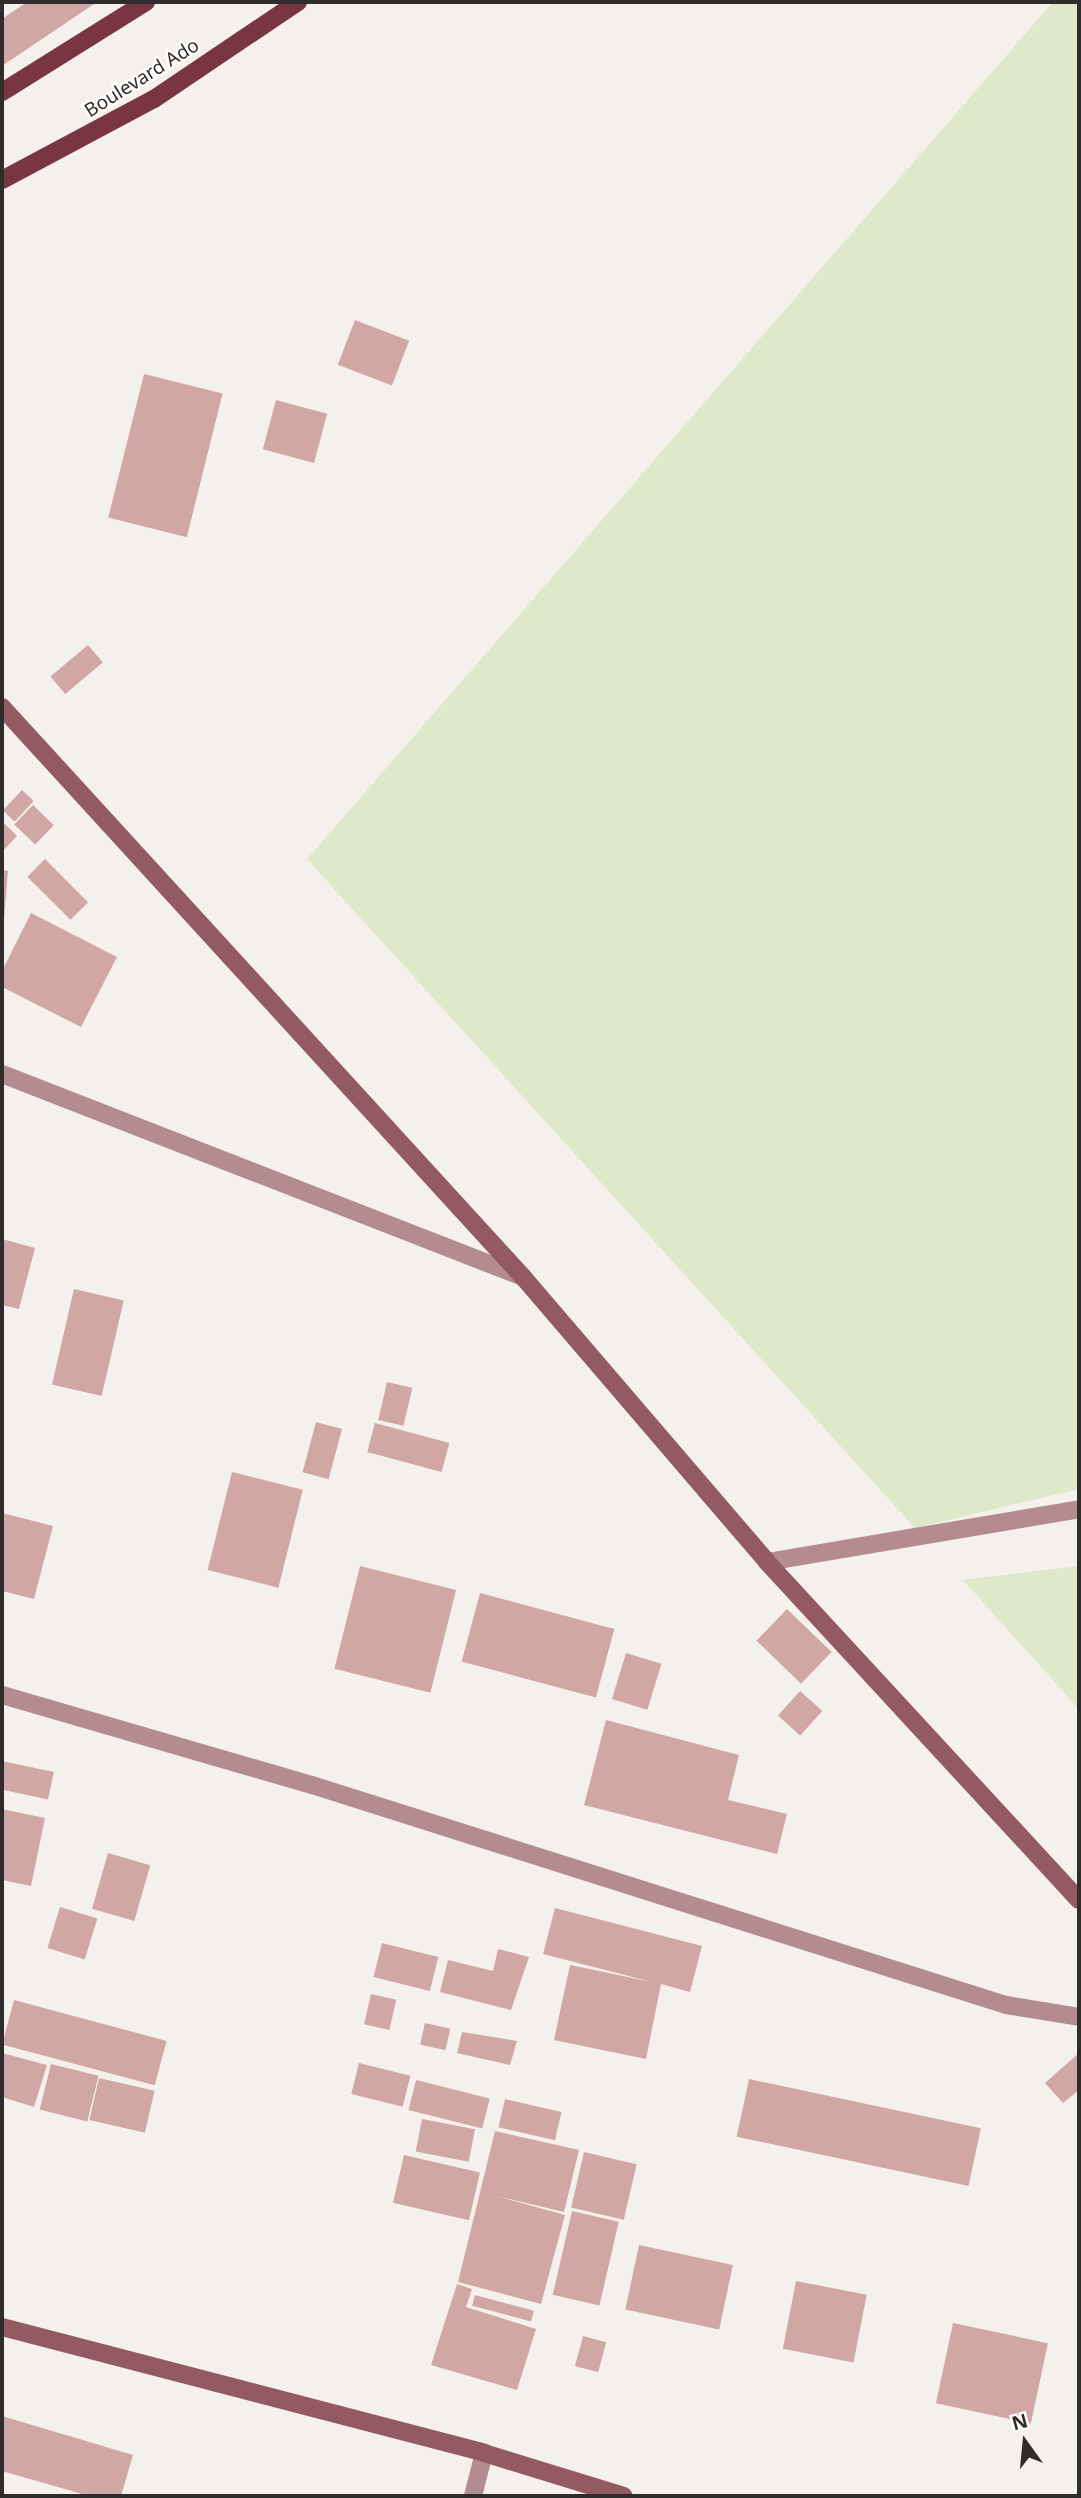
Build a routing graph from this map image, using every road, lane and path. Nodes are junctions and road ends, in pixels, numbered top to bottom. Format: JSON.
{"nodes":[{"id":1,"x":146,"y":2,"type":"edge"},
{"id":2,"x":298,"y":2,"type":"edge"},
{"id":3,"x":2,"y":92,"type":"edge"},
{"id":4,"x":2,"y":180,"type":"edge"},
{"id":5,"x":2,"y":708,"type":"edge"},
{"id":6,"x":2,"y":1074,"type":"edge"},
{"id":7,"x":523,"y":1277,"type":"junction"},
{"id":8,"x":1079,"y":1508,"type":"edge"},
{"id":9,"x":767,"y":1562,"type":"junction"},
{"id":10,"x":2,"y":1695,"type":"edge"},
{"id":11,"x":1079,"y":1900,"type":"edge"},
{"id":12,"x":1079,"y":2017,"type":"edge"},
{"id":13,"x":2,"y":2327,"type":"edge"},
{"id":14,"x":484,"y":2453,"type":"junction"},
{"id":15,"x":473,"y":2496,"type":"edge"},
{"id":16,"x":624,"y":2496,"type":"edge"}],
"edges":[{"from":1,"to":3,"type":"main road"},
{"from":2,"to":4,"type":"main road","name":"Boulevard Ado"},
{"from":5,"to":7,"type":"street"},
{"from":6,"to":7,"type":"street"},
{"from":7,"to":9,"type":"street"},
{"from":8,"to":9,"type":"street"},
{"from":9,"to":11,"type":"street"},
{"from":10,"to":12,"type":"street"},
{"from":13,"to":14,"type":"street"},
{"from":14,"to":15,"type":"street"},
{"from":14,"to":16,"type":"street"}]}
